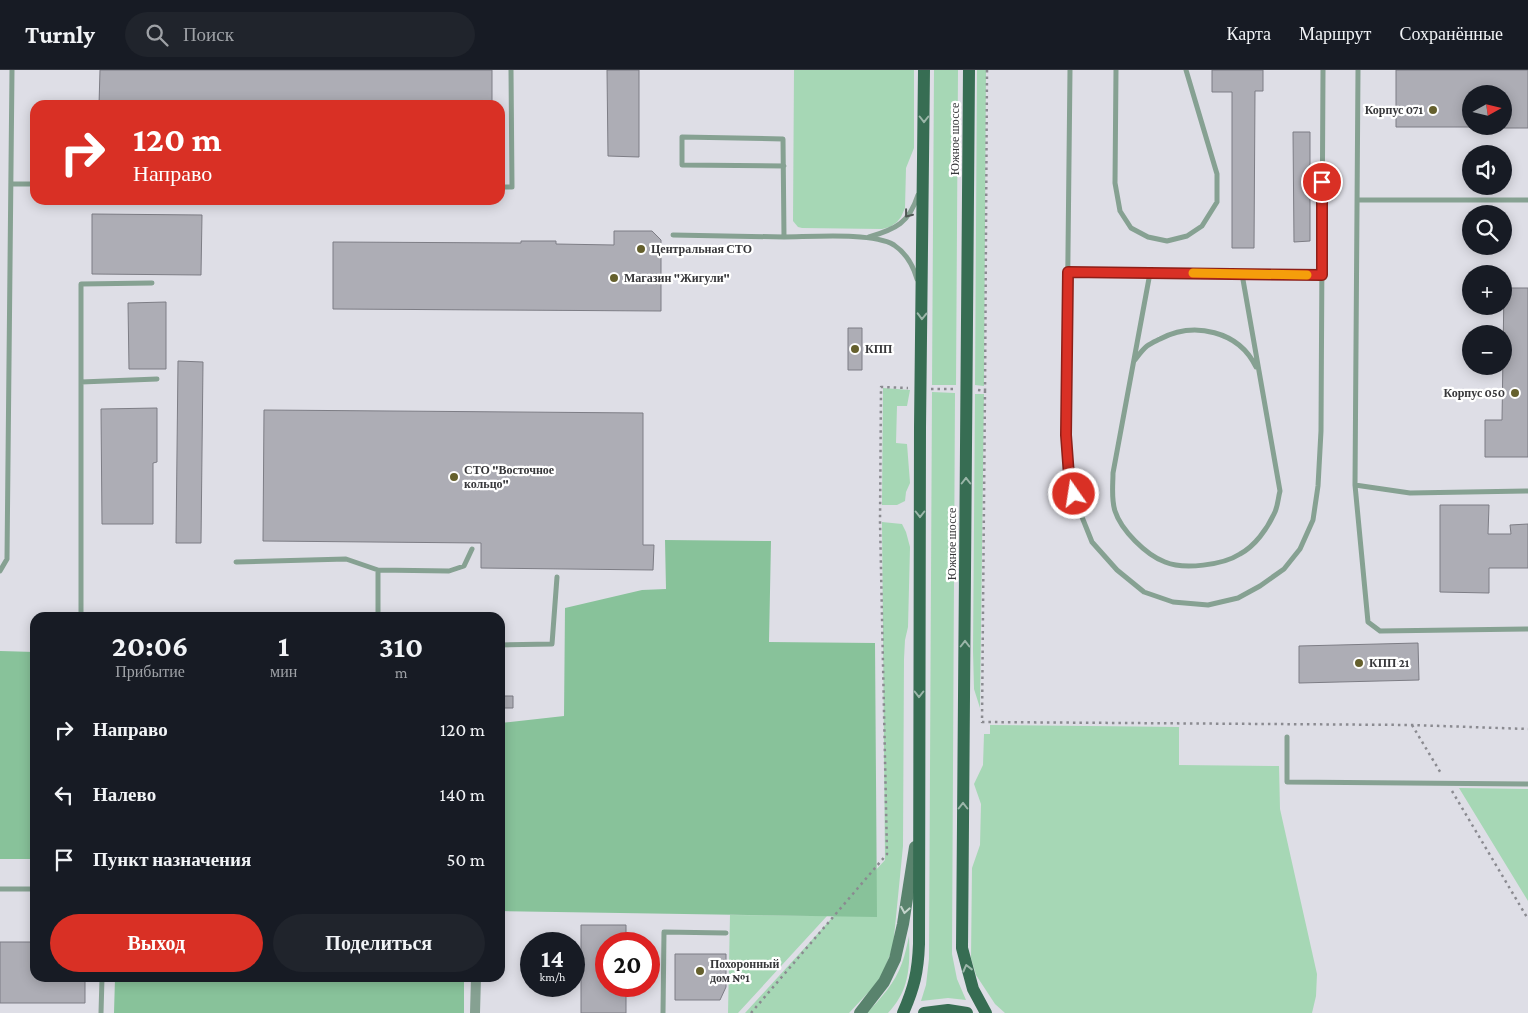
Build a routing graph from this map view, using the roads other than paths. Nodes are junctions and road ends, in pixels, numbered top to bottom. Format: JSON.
{"nodes":[{"id":1,"x":12,"y":70,"type":"edge"},
{"id":2,"x":511,"y":70,"type":"edge"},
{"id":3,"x":924,"y":70,"type":"edge"},
{"id":4,"x":969,"y":70,"type":"edge"},
{"id":5,"x":1070,"y":70,"type":"edge"},
{"id":6,"x":1116,"y":70,"type":"edge"},
{"id":7,"x":1186,"y":70,"type":"edge"},
{"id":8,"x":1323,"y":70,"type":"edge"},
{"id":9,"x":1358,"y":70,"type":"edge"},
{"id":10,"x":784,"y":166,"type":"junction"},
{"id":11,"x":924,"y":170,"type":"junction"},
{"id":12,"x":11,"y":184,"type":"junction"},
{"id":13,"x":30,"y":184,"type":"edge"},
{"id":14,"x":505,"y":187,"type":"edge"},
{"id":15,"x":1357,"y":200,"type":"junction"},
{"id":16,"x":1528,"y":200,"type":"edge"},
{"id":17,"x":673,"y":235,"type":"dead end"},
{"id":18,"x":784,"y":237,"type":"junction"},
{"id":19,"x":868,"y":237,"type":"junction"},
{"id":20,"x":1068,"y":272,"type":"junction"},
{"id":21,"x":1150,"y":273,"type":"junction"},
{"id":22,"x":1242,"y":274,"type":"junction"},
{"id":23,"x":1322,"y":275,"type":"junction"},
{"id":24,"x":152,"y":283,"type":"dead end"},
{"id":25,"x":922,"y":298,"type":"junction"},
{"id":26,"x":1134,"y":361,"type":"junction"},
{"id":27,"x":1260,"y":374,"type":"junction"},
{"id":28,"x":157,"y":379,"type":"dead end"},
{"id":29,"x":81,"y":382,"type":"junction"},
{"id":30,"x":1355,"y":485,"type":"junction"},
{"id":31,"x":1528,"y":491,"type":"edge"},
{"id":32,"x":472,"y":549,"type":"dead end"},
{"id":33,"x":236,"y":562,"type":"dead end"},
{"id":34,"x":378,"y":570,"type":"junction"},
{"id":35,"x":0,"y":571,"type":"edge"},
{"id":36,"x":557,"y":577,"type":"dead end"},
{"id":37,"x":81,"y":612,"type":"edge"},
{"id":38,"x":378,"y":612,"type":"edge"},
{"id":39,"x":1528,"y":629,"type":"edge"},
{"id":40,"x":505,"y":645,"type":"edge"},
{"id":41,"x":1287,"y":737,"type":"dead end"},
{"id":42,"x":1528,"y":784,"type":"edge"},
{"id":43,"x":919,"y":793,"type":"junction"},
{"id":44,"x":30,"y":889,"type":"edge"},
{"id":45,"x":0,"y":890,"type":"edge"},
{"id":46,"x":726,"y":932,"type":"dead end"},
{"id":47,"x":102,"y":982,"type":"edge"},
{"id":48,"x":476,"y":982,"type":"edge"},
{"id":49,"x":101,"y":1013,"type":"edge"},
{"id":50,"x":475,"y":1013,"type":"edge"},
{"id":51,"x":664,"y":1013,"type":"edge"},
{"id":52,"x":860,"y":1013,"type":"edge"},
{"id":53,"x":903,"y":1013,"type":"edge"},
{"id":54,"x":924,"y":1013,"type":"edge"},
{"id":55,"x":967,"y":1013,"type":"edge"},
{"id":56,"x":986,"y":1013,"type":"edge"}],
"edges":[{"from":1,"to":12,"type":"lane"},
{"from":2,"to":14,"type":"lane"},
{"from":3,"to":11,"type":"main road","one_way":true},
{"from":56,"to":4,"type":"main road","name":"Южное шоссе","one_way":true},
{"from":5,"to":20,"type":"lane"},
{"from":6,"to":7,"type":"lane"},
{"from":8,"to":23,"type":"lane"},
{"from":9,"to":15,"type":"lane"},
{"from":10,"to":10,"type":"lane"},
{"from":10,"to":18,"type":"lane"},
{"from":11,"to":19,"type":"lane","one_way":true},
{"from":11,"to":25,"type":"main road"},
{"from":12,"to":13,"type":"lane"},
{"from":12,"to":35,"type":"lane"},
{"from":15,"to":16,"type":"lane"},
{"from":15,"to":30,"type":"lane"},
{"from":17,"to":18,"type":"lane"},
{"from":18,"to":19,"type":"lane"},
{"from":19,"to":25,"type":"lane"},
{"from":20,"to":21,"type":"lane"},
{"from":20,"to":23,"type":"lane"},
{"from":21,"to":22,"type":"lane"},
{"from":21,"to":26,"type":"lane"},
{"from":22,"to":23,"type":"lane"},
{"from":22,"to":27,"type":"lane"},
{"from":24,"to":29,"type":"lane"},
{"from":25,"to":43,"type":"main road","one_way":true},
{"from":26,"to":27,"type":"lane"},
{"from":26,"to":27,"type":"lane"},
{"from":28,"to":29,"type":"lane"},
{"from":29,"to":37,"type":"lane"},
{"from":30,"to":31,"type":"lane"},
{"from":30,"to":39,"type":"lane"},
{"from":32,"to":34,"type":"lane"},
{"from":33,"to":34,"type":"lane"},
{"from":34,"to":38,"type":"lane"},
{"from":36,"to":40,"type":"lane"},
{"from":41,"to":42,"type":"lane"},
{"from":43,"to":52,"type":"main road","one_way":true},
{"from":43,"to":53,"type":"main road"},
{"from":44,"to":45,"type":"lane"},
{"from":46,"to":51,"type":"lane"},
{"from":47,"to":49,"type":"lane"},
{"from":48,"to":50,"type":"street"},
{"from":54,"to":55,"type":"main road"}]}
